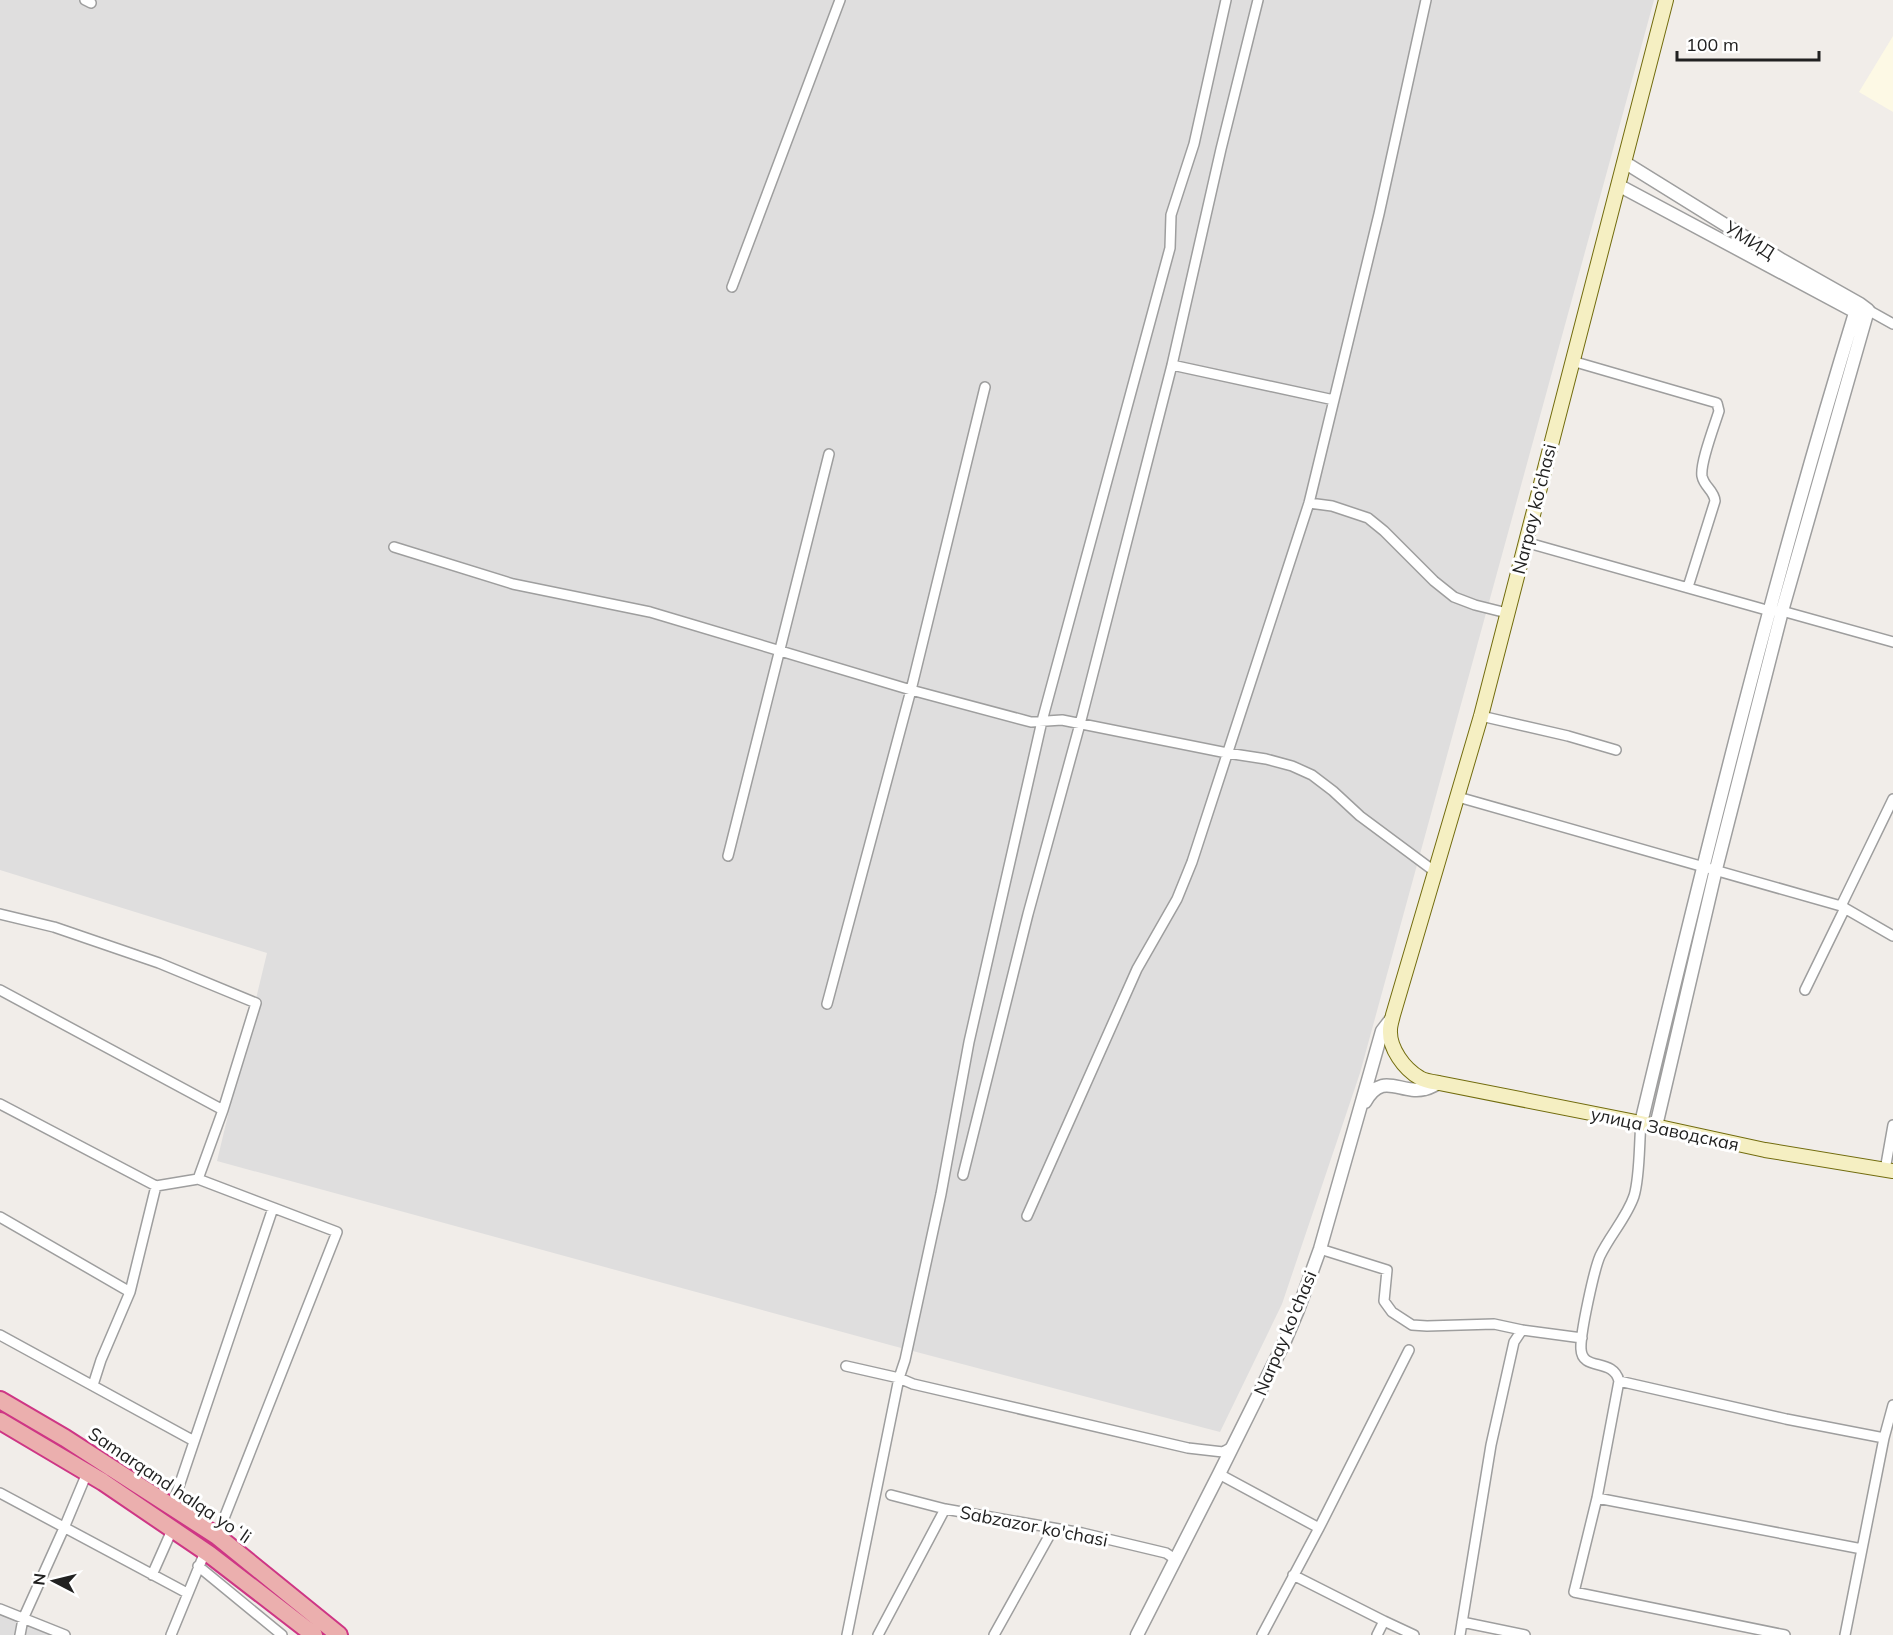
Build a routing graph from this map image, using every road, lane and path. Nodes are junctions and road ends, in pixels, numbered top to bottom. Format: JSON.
{"nodes":[{"id":1,"x":840,"y":0,"type":"edge"},
{"id":2,"x":1226,"y":0,"type":"edge"},
{"id":3,"x":1258,"y":0,"type":"edge"},
{"id":4,"x":1426,"y":0,"type":"edge"},
{"id":5,"x":1666,"y":0,"type":"edge"},
{"id":6,"x":1624,"y":162,"type":"junction"},
{"id":7,"x":1618,"y":184,"type":"junction"},
{"id":8,"x":732,"y":287,"type":"dead end"},
{"id":9,"x":1865,"y":312,"type":"junction"},
{"id":10,"x":1893,"y":324,"type":"edge"},
{"id":11,"x":1572,"y":361,"type":"junction"},
{"id":12,"x":1172,"y":365,"type":"junction"},
{"id":13,"x":985,"y":387,"type":"dead end"},
{"id":14,"x":1334,"y":400,"type":"junction"},
{"id":15,"x":829,"y":454,"type":"dead end"},
{"id":16,"x":1310,"y":503,"type":"junction"},
{"id":17,"x":1525,"y":542,"type":"junction"},
{"id":18,"x":394,"y":547,"type":"dead end"},
{"id":19,"x":1688,"y":587,"type":"junction"},
{"id":20,"x":1776,"y":611,"type":"junction"},
{"id":21,"x":1508,"y":613,"type":"junction"},
{"id":22,"x":1893,"y":642,"type":"edge"},
{"id":23,"x":780,"y":650,"type":"junction"},
{"id":24,"x":911,"y":690,"type":"junction"},
{"id":25,"x":1481,"y":716,"type":"junction"},
{"id":26,"x":1042,"y":721,"type":"junction"},
{"id":27,"x":1080,"y":724,"type":"junction"},
{"id":28,"x":1616,"y":750,"type":"dead end"},
{"id":29,"x":1227,"y":753,"type":"junction"},
{"id":30,"x":1458,"y":797,"type":"junction"},
{"id":31,"x":1893,"y":799,"type":"edge"},
{"id":32,"x":728,"y":855,"type":"dead end"},
{"id":33,"x":1702,"y":867,"type":"junction"},
{"id":34,"x":1716,"y":869,"type":"junction"},
{"id":35,"x":1434,"y":871,"type":"junction"},
{"id":36,"x":1843,"y":907,"type":"junction"},
{"id":37,"x":0,"y":914,"type":"edge"},
{"id":38,"x":1893,"y":936,"type":"edge"},
{"id":39,"x":0,"y":990,"type":"edge"},
{"id":40,"x":1805,"y":990,"type":"dead end"},
{"id":41,"x":827,"y":1004,"type":"dead end"},
{"id":42,"x":1393,"y":1015,"type":"junction"},
{"id":43,"x":1400,"y":1059,"type":"joint"},
{"id":44,"x":1439,"y":1083,"type":"junction"},
{"id":45,"x":0,"y":1104,"type":"edge"},
{"id":46,"x":223,"y":1110,"type":"junction"},
{"id":47,"x":1359,"y":1111,"type":"junction"},
{"id":48,"x":1641,"y":1123,"type":"junction"},
{"id":49,"x":1893,"y":1125,"type":"edge"},
{"id":50,"x":1656,"y":1126,"type":"junction"},
{"id":51,"x":1889,"y":1171,"type":"edge"},
{"id":52,"x":963,"y":1175,"type":"dead end"},
{"id":53,"x":198,"y":1179,"type":"junction"},
{"id":54,"x":156,"y":1186,"type":"junction"},
{"id":55,"x":273,"y":1208,"type":"junction"},
{"id":56,"x":1027,"y":1216,"type":"dead end"},
{"id":57,"x":0,"y":1217,"type":"edge"},
{"id":58,"x":1320,"y":1249,"type":"junction"},
{"id":59,"x":130,"y":1292,"type":"junction"},
{"id":60,"x":1522,"y":1330,"type":"junction"},
{"id":61,"x":0,"y":1335,"type":"edge"},
{"id":62,"x":1582,"y":1338,"type":"junction"},
{"id":63,"x":1409,"y":1350,"type":"dead end"},
{"id":64,"x":846,"y":1366,"type":"dead end"},
{"id":65,"x":899,"y":1378,"type":"junction"},
{"id":66,"x":1619,"y":1381,"type":"junction"},
{"id":67,"x":93,"y":1385,"type":"junction"},
{"id":68,"x":0,"y":1400,"type":"edge"},
{"id":69,"x":1893,"y":1405,"type":"edge"},
{"id":70,"x":0,"y":1421,"type":"edge"},
{"id":71,"x":1884,"y":1438,"type":"junction"},
{"id":72,"x":194,"y":1441,"type":"junction"},
{"id":73,"x":1232,"y":1448,"type":"junction"},
{"id":74,"x":113,"y":1469,"type":"junction"},
{"id":75,"x":87,"y":1473,"type":"junction"},
{"id":76,"x":1219,"y":1474,"type":"junction"},
{"id":77,"x":103,"y":1482,"type":"junction"},
{"id":78,"x":0,"y":1493,"type":"edge"},
{"id":79,"x":891,"y":1496,"type":"dead end"},
{"id":80,"x":1597,"y":1498,"type":"junction"},
{"id":81,"x":172,"y":1508,"type":"junction"},
{"id":82,"x":945,"y":1509,"type":"junction"},
{"id":83,"x":64,"y":1528,"type":"junction"},
{"id":84,"x":1053,"y":1528,"type":"junction"},
{"id":85,"x":1319,"y":1528,"type":"junction"},
{"id":86,"x":172,"y":1530,"type":"junction"},
{"id":87,"x":217,"y":1536,"type":"junction"},
{"id":88,"x":1862,"y":1548,"type":"junction"},
{"id":89,"x":201,"y":1559,"type":"junction"},
{"id":90,"x":1175,"y":1559,"type":"junction"},
{"id":91,"x":152,"y":1575,"type":"junction"},
{"id":92,"x":1293,"y":1575,"type":"junction"},
{"id":93,"x":187,"y":1593,"type":"junction"},
{"id":94,"x":0,"y":1609,"type":"edge"},
{"id":95,"x":23,"y":1619,"type":"junction"},
{"id":96,"x":1384,"y":1621,"type":"junction"},
{"id":97,"x":1462,"y":1622,"type":"junction"},
{"id":98,"x":20,"y":1635,"type":"edge"},
{"id":99,"x":65,"y":1635,"type":"edge"},
{"id":100,"x":171,"y":1635,"type":"edge"},
{"id":101,"x":282,"y":1635,"type":"edge"},
{"id":102,"x":314,"y":1635,"type":"edge"},
{"id":103,"x":339,"y":1635,"type":"edge"},
{"id":104,"x":847,"y":1635,"type":"edge"},
{"id":105,"x":878,"y":1635,"type":"edge"},
{"id":106,"x":993,"y":1635,"type":"edge"},
{"id":107,"x":1137,"y":1635,"type":"edge"},
{"id":108,"x":1262,"y":1635,"type":"edge"},
{"id":109,"x":1377,"y":1635,"type":"edge"},
{"id":110,"x":1414,"y":1635,"type":"edge"},
{"id":111,"x":1460,"y":1635,"type":"edge"},
{"id":112,"x":1525,"y":1635,"type":"edge"},
{"id":113,"x":1785,"y":1635,"type":"edge"},
{"id":114,"x":1845,"y":1635,"type":"edge"}],
"edges":[{"from":1,"to":8,"type":"street"},
{"from":2,"to":26,"type":"street"},
{"from":3,"to":12,"type":"street"},
{"from":4,"to":14,"type":"street"},
{"from":5,"to":6,"type":"main road","name":"Narpay ko'chasi"},
{"from":6,"to":7,"type":"main road","name":"Narpay ko'chasi"},
{"from":6,"to":9,"type":"street","name":"УМИД"},
{"from":7,"to":9,"type":"street","name":"УМИД"},
{"from":7,"to":11,"type":"main road","name":"Narpay ko'chasi"},
{"from":9,"to":10,"type":"street","name":"УМИД"},
{"from":9,"to":20,"type":"street"},
{"from":11,"to":17,"type":"main road","name":"Narpay ko'chasi"},
{"from":11,"to":19,"type":"street"},
{"from":12,"to":14,"type":"street"},
{"from":12,"to":27,"type":"street"},
{"from":13,"to":24,"type":"street"},
{"from":14,"to":16,"type":"street"},
{"from":15,"to":23,"type":"street"},
{"from":16,"to":21,"type":"street"},
{"from":16,"to":29,"type":"street"},
{"from":17,"to":19,"type":"street"},
{"from":17,"to":21,"type":"main road","name":"Narpay ko'chasi"},
{"from":18,"to":23,"type":"street"},
{"from":19,"to":20,"type":"street"},
{"from":20,"to":22,"type":"street"},
{"from":20,"to":33,"type":"street"},
{"from":20,"to":34,"type":"street"},
{"from":21,"to":25,"type":"main road","name":"Narpay ko'chasi"},
{"from":23,"to":24,"type":"street"},
{"from":23,"to":32,"type":"street"},
{"from":24,"to":26,"type":"street"},
{"from":24,"to":41,"type":"street"},
{"from":25,"to":28,"type":"street"},
{"from":25,"to":30,"type":"main road","name":"Narpay ko'chasi"},
{"from":26,"to":27,"type":"street"},
{"from":26,"to":65,"type":"street"},
{"from":27,"to":29,"type":"street"},
{"from":27,"to":52,"type":"street"},
{"from":29,"to":35,"type":"street"},
{"from":29,"to":56,"type":"street"},
{"from":30,"to":33,"type":"street"},
{"from":30,"to":35,"type":"main road","name":"Narpay ko'chasi"},
{"from":31,"to":36,"type":"street"},
{"from":33,"to":34,"type":"street"},
{"from":33,"to":48,"type":"street"},
{"from":34,"to":36,"type":"street"},
{"from":34,"to":50,"type":"street"},
{"from":35,"to":42,"type":"main road","name":"Narpay ko'chasi"},
{"from":36,"to":38,"type":"street"},
{"from":36,"to":40,"type":"street"},
{"from":37,"to":46,"type":"street"},
{"from":39,"to":46,"type":"street"},
{"from":42,"to":43,"type":"main road","name":"Narpay ko'chasi"},
{"from":42,"to":47,"type":"street","name":"Narpay ko'chasi"},
{"from":43,"to":44,"type":"main road","name":"улица Заводская"},
{"from":44,"to":47,"type":"street","name":"улица Заводская"},
{"from":44,"to":48,"type":"main road","name":"улица Заводская"},
{"from":45,"to":54,"type":"street"},
{"from":46,"to":53,"type":"street"},
{"from":47,"to":58,"type":"street","name":"Narpay ko'chasi"},
{"from":48,"to":50,"type":"main road","name":"улица Заводская"},
{"from":48,"to":62,"type":"street"},
{"from":49,"to":51,"type":"street"},
{"from":50,"to":51,"type":"main road","name":"улица Заводская"},
{"from":53,"to":54,"type":"street"},
{"from":53,"to":55,"type":"street"},
{"from":54,"to":59,"type":"street"},
{"from":55,"to":72,"type":"street"},
{"from":55,"to":87,"type":"street"},
{"from":57,"to":59,"type":"street"},
{"from":58,"to":60,"type":"street"},
{"from":58,"to":73,"type":"street","name":"Narpay ko'chasi"},
{"from":59,"to":67,"type":"street"},
{"from":60,"to":62,"type":"street"},
{"from":60,"to":97,"type":"street"},
{"from":61,"to":67,"type":"street"},
{"from":62,"to":66,"type":"street"},
{"from":63,"to":85,"type":"street"},
{"from":64,"to":65,"type":"street"},
{"from":65,"to":73,"type":"street"},
{"from":65,"to":104,"type":"street"},
{"from":66,"to":71,"type":"street"},
{"from":66,"to":80,"type":"street"},
{"from":67,"to":72,"type":"street"},
{"from":68,"to":74,"type":"highway","name":"Samarqand halqa yoʻli"},
{"from":69,"to":71,"type":"street"},
{"from":70,"to":75,"type":"highway","name":"Samarqand halqa yoʻli"},
{"from":71,"to":88,"type":"street"},
{"from":72,"to":81,"type":"street"},
{"from":73,"to":76,"type":"street","name":"Narpay ko'chasi"},
{"from":74,"to":77,"type":"highway"},
{"from":74,"to":81,"type":"highway","name":"Samarqand halqa yoʻli"},
{"from":75,"to":77,"type":"highway","name":"Samarqand halqa yoʻli"},
{"from":75,"to":83,"type":"street"},
{"from":76,"to":85,"type":"street"},
{"from":76,"to":90,"type":"street","name":"Narpay ko'chasi"},
{"from":77,"to":86,"type":"highway","name":"Samarqand halqa yoʻli"},
{"from":78,"to":83,"type":"street"},
{"from":79,"to":82,"type":"street","name":"Sabzazor ko'chasi"},
{"from":80,"to":88,"type":"street"},
{"from":80,"to":113,"type":"street"},
{"from":81,"to":87,"type":"highway","name":"Samarqand halqa yoʻli"},
{"from":82,"to":84,"type":"street","name":"Sabzazor ko'chasi"},
{"from":82,"to":105,"type":"street"},
{"from":83,"to":91,"type":"street"},
{"from":83,"to":95,"type":"street"},
{"from":84,"to":90,"type":"street","name":"Sabzazor ko'chasi"},
{"from":84,"to":106,"type":"street"},
{"from":85,"to":92,"type":"street"},
{"from":86,"to":89,"type":"highway","name":"Samarqand halqa yoʻli"},
{"from":86,"to":91,"type":"street"},
{"from":87,"to":103,"type":"highway","name":"Samarqand halqa yoʻli"},
{"from":88,"to":114,"type":"street"},
{"from":89,"to":93,"type":"street"},
{"from":89,"to":101,"type":"street"},
{"from":89,"to":102,"type":"highway","name":"Samarqand halqa yoʻli"},
{"from":90,"to":107,"type":"street","name":"Narpay ko'chasi"},
{"from":91,"to":93,"type":"street"},
{"from":92,"to":96,"type":"street"},
{"from":92,"to":108,"type":"street"},
{"from":93,"to":100,"type":"street"},
{"from":94,"to":95,"type":"street"},
{"from":95,"to":98,"type":"street"},
{"from":95,"to":99,"type":"street"},
{"from":96,"to":109,"type":"street"},
{"from":96,"to":110,"type":"street"},
{"from":97,"to":111,"type":"street"},
{"from":97,"to":112,"type":"street"}]}
